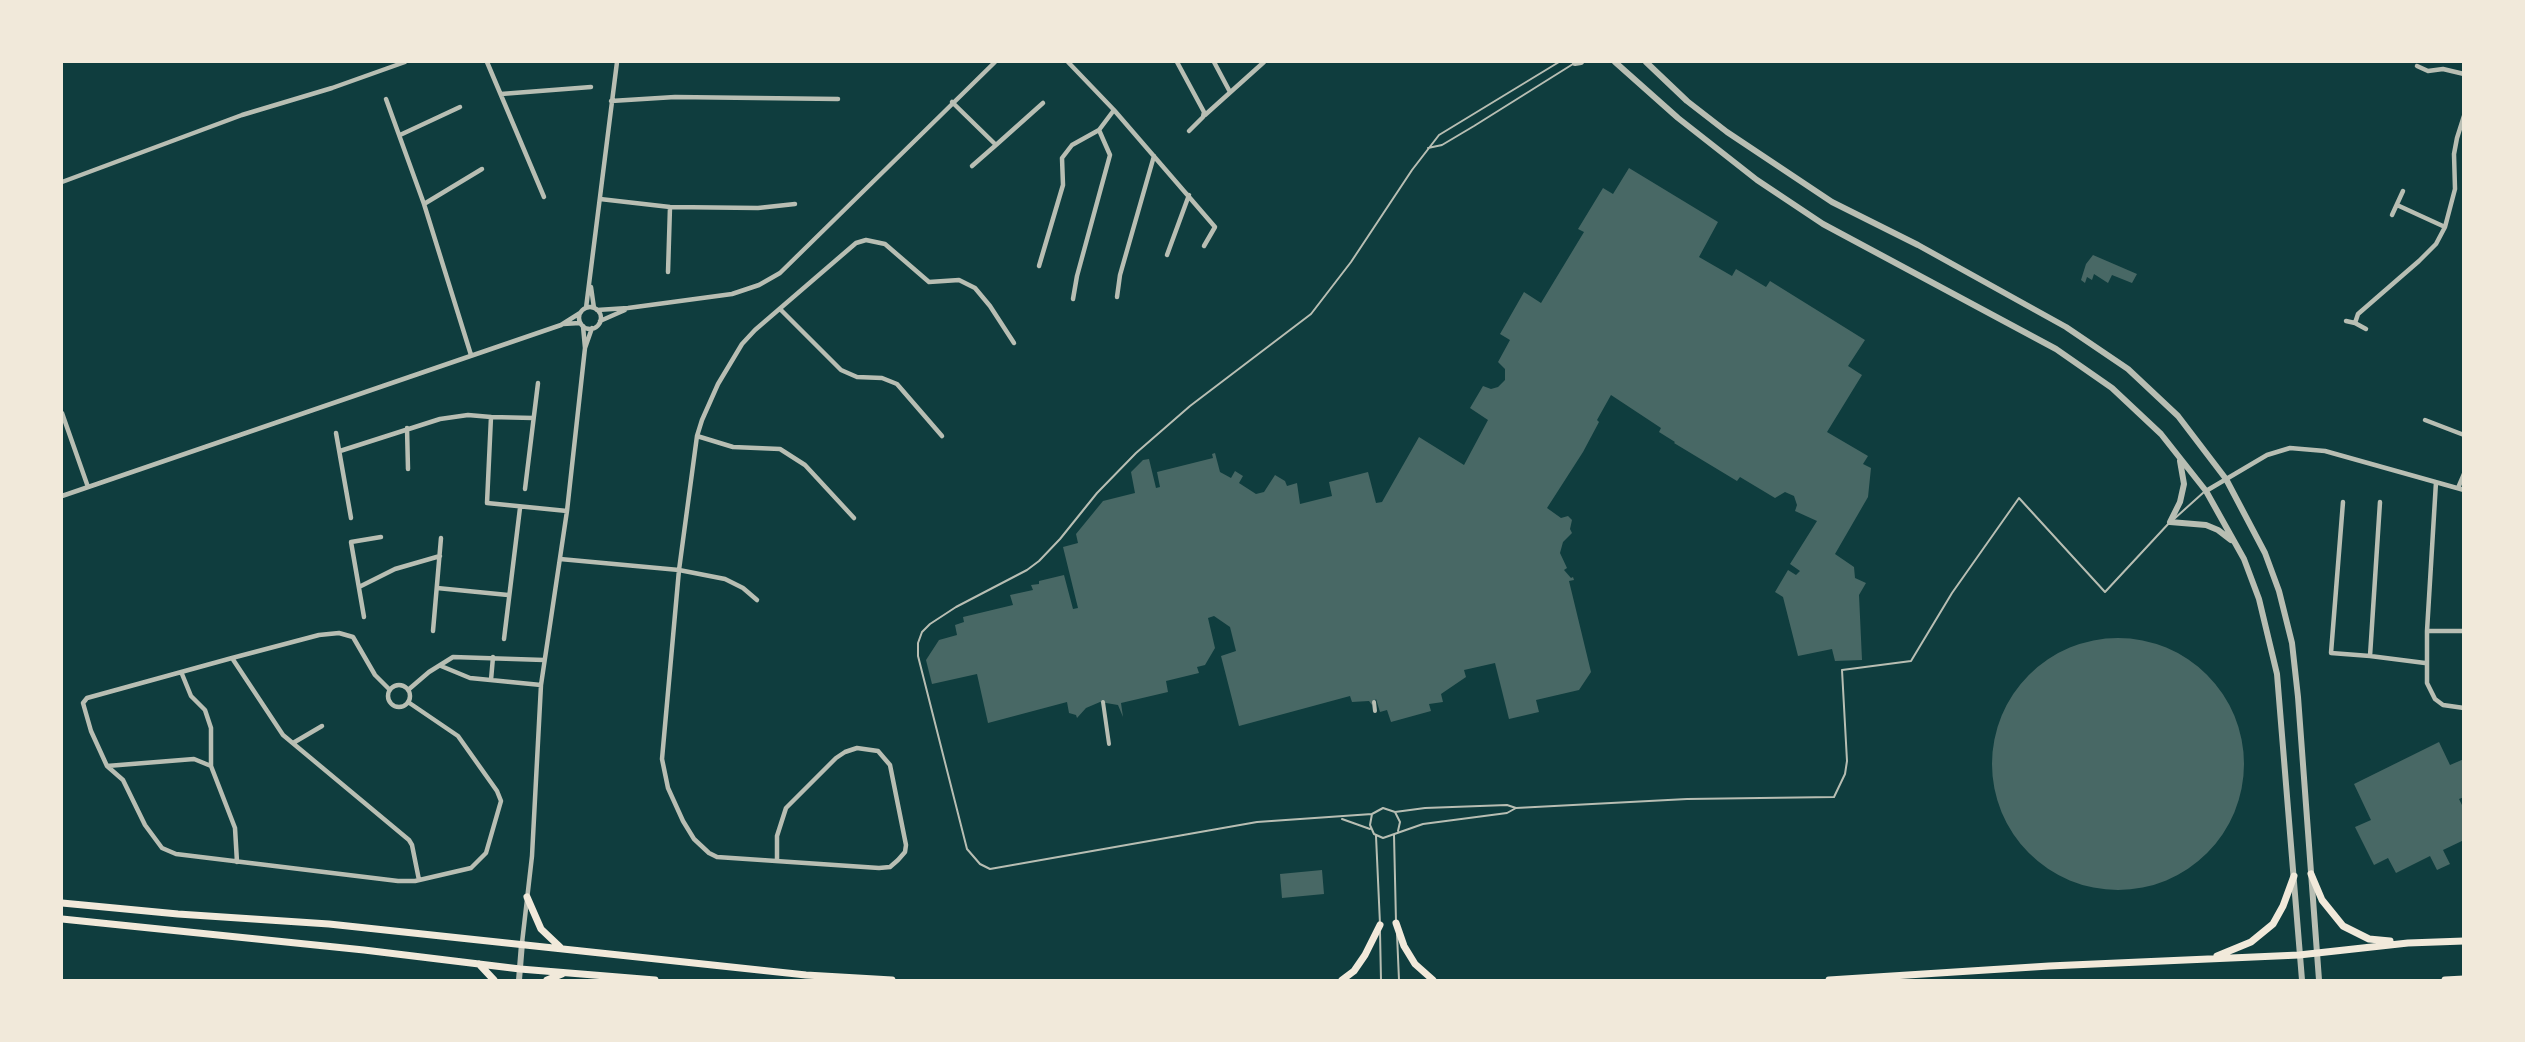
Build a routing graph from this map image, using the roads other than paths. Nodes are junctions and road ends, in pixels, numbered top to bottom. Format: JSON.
{"nodes":[{"id":1,"x":405,"y":62,"type":"edge"},
{"id":2,"x":487,"y":62,"type":"edge"},
{"id":3,"x":617,"y":62,"type":"edge"},
{"id":4,"x":984,"y":62,"type":"edge"},
{"id":5,"x":995,"y":62,"type":"edge"},
{"id":6,"x":1068,"y":62,"type":"edge"},
{"id":7,"x":1177,"y":62,"type":"edge"},
{"id":8,"x":1214,"y":62,"type":"edge"},
{"id":9,"x":1264,"y":62,"type":"edge"},
{"id":10,"x":1559,"y":62,"type":"edge"},
{"id":11,"x":1578,"y":62,"type":"edge"},
{"id":12,"x":1614,"y":62,"type":"edge"},
{"id":13,"x":1646,"y":62,"type":"edge"},
{"id":14,"x":2417,"y":66,"type":"dead end"},
{"id":15,"x":989,"y":67,"type":"junction"},
{"id":16,"x":2463,"y":74,"type":"edge"},
{"id":17,"x":591,"y":87,"type":"dead end"},
{"id":18,"x":1230,"y":92,"type":"junction"},
{"id":19,"x":501,"y":94,"type":"junction"},
{"id":20,"x":386,"y":99,"type":"dead end"},
{"id":21,"x":838,"y":99,"type":"dead end"},
{"id":22,"x":611,"y":101,"type":"junction"},
{"id":23,"x":952,"y":102,"type":"junction"},
{"id":24,"x":1043,"y":103,"type":"dead end"},
{"id":25,"x":460,"y":107,"type":"dead end"},
{"id":26,"x":1114,"y":110,"type":"junction"},
{"id":27,"x":1204,"y":115,"type":"junction"},
{"id":28,"x":2463,"y":116,"type":"edge"},
{"id":29,"x":1099,"y":130,"type":"junction"},
{"id":30,"x":1189,"y":131,"type":"dead end"},
{"id":31,"x":400,"y":135,"type":"junction"},
{"id":32,"x":996,"y":145,"type":"junction"},
{"id":33,"x":1428,"y":148,"type":"junction"},
{"id":34,"x":1154,"y":156,"type":"junction"},
{"id":35,"x":972,"y":166,"type":"dead end"},
{"id":36,"x":482,"y":170,"type":"dead end"},
{"id":37,"x":62,"y":182,"type":"edge"},
{"id":38,"x":2403,"y":191,"type":"dead end"},
{"id":39,"x":1189,"y":195,"type":"junction"},
{"id":40,"x":544,"y":197,"type":"dead end"},
{"id":41,"x":600,"y":199,"type":"junction"},
{"id":42,"x":424,"y":204,"type":"junction"},
{"id":43,"x":795,"y":204,"type":"dead end"},
{"id":44,"x":2397,"y":205,"type":"junction"},
{"id":45,"x":670,"y":207,"type":"junction"},
{"id":46,"x":2392,"y":215,"type":"dead end"},
{"id":47,"x":2445,"y":227,"type":"junction"},
{"id":48,"x":1204,"y":246,"type":"dead end"},
{"id":49,"x":1167,"y":255,"type":"dead end"},
{"id":50,"x":1040,"y":266,"type":"dead end"},
{"id":51,"x":668,"y":272,"type":"dead end"},
{"id":52,"x":591,"y":284,"type":"junction"},
{"id":53,"x":1117,"y":297,"type":"dead end"},
{"id":54,"x":1073,"y":299,"type":"dead end"},
{"id":55,"x":586,"y":308,"type":"junction"},
{"id":56,"x":628,"y":308,"type":"junction"},
{"id":57,"x":596,"y":309,"type":"junction"},
{"id":58,"x":780,"y":309,"type":"junction"},
{"id":59,"x":580,"y":313,"type":"junction"},
{"id":60,"x":600,"y":321,"type":"junction"},
{"id":61,"x":2346,"y":321,"type":"dead end"},
{"id":62,"x":582,"y":324,"type":"junction"},
{"id":63,"x":2355,"y":324,"type":"junction"},
{"id":64,"x":561,"y":325,"type":"junction"},
{"id":65,"x":592,"y":328,"type":"junction"},
{"id":66,"x":2367,"y":329,"type":"dead end"},
{"id":67,"x":1014,"y":343,"type":"dead end"},
{"id":68,"x":585,"y":348,"type":"junction"},
{"id":69,"x":471,"y":355,"type":"junction"},
{"id":70,"x":538,"y":383,"type":"dead end"},
{"id":71,"x":62,"y":413,"type":"edge"},
{"id":72,"x":491,"y":417,"type":"junction"},
{"id":73,"x":533,"y":418,"type":"junction"},
{"id":74,"x":2425,"y":420,"type":"dead end"},
{"id":75,"x":408,"y":428,"type":"junction"},
{"id":76,"x":336,"y":433,"type":"dead end"},
{"id":77,"x":2463,"y":435,"type":"edge"},
{"id":78,"x":697,"y":436,"type":"junction"},
{"id":79,"x":942,"y":436,"type":"dead end"},
{"id":80,"x":340,"y":451,"type":"junction"},
{"id":81,"x":2177,"y":455,"type":"junction"},
{"id":82,"x":408,"y":469,"type":"dead end"},
{"id":83,"x":2463,"y":474,"type":"edge"},
{"id":84,"x":2226,"y":479,"type":"junction"},
{"id":85,"x":2436,"y":482,"type":"junction"},
{"id":86,"x":88,"y":487,"type":"junction"},
{"id":87,"x":525,"y":489,"type":"dead end"},
{"id":88,"x":2461,"y":489,"type":"edge"},
{"id":89,"x":2206,"y":491,"type":"junction"},
{"id":90,"x":62,"y":496,"type":"edge"},
{"id":91,"x":2343,"y":502,"type":"dead end"},
{"id":92,"x":2380,"y":502,"type":"dead end"},
{"id":93,"x":520,"y":508,"type":"junction"},
{"id":94,"x":567,"y":511,"type":"junction"},
{"id":95,"x":351,"y":518,"type":"dead end"},
{"id":96,"x":854,"y":518,"type":"dead end"},
{"id":97,"x":2170,"y":522,"type":"junction"},
{"id":98,"x":381,"y":537,"type":"dead end"},
{"id":99,"x":441,"y":538,"type":"dead end"},
{"id":100,"x":2235,"y":544,"type":"junction"},
{"id":101,"x":440,"y":556,"type":"junction"},
{"id":102,"x":560,"y":559,"type":"junction"},
{"id":103,"x":679,"y":570,"type":"junction"},
{"id":104,"x":359,"y":587,"type":"junction"},
{"id":105,"x":438,"y":588,"type":"junction"},
{"id":106,"x":508,"y":595,"type":"junction"},
{"id":107,"x":757,"y":600,"type":"dead end"},
{"id":108,"x":364,"y":617,"type":"dead end"},
{"id":109,"x":433,"y":631,"type":"dead end"},
{"id":110,"x":2427,"y":631,"type":"junction"},
{"id":111,"x":2463,"y":631,"type":"edge"},
{"id":112,"x":504,"y":639,"type":"dead end"},
{"id":113,"x":2370,"y":656,"type":"junction"},
{"id":114,"x":493,"y":657,"type":"junction"},
{"id":115,"x":232,"y":658,"type":"junction"},
{"id":116,"x":544,"y":660,"type":"junction"},
{"id":117,"x":2425,"y":663,"type":"junction"},
{"id":118,"x":441,"y":666,"type":"junction"},
{"id":119,"x":182,"y":674,"type":"junction"},
{"id":120,"x":491,"y":680,"type":"junction"},
{"id":121,"x":541,"y":685,"type":"junction"},
{"id":122,"x":390,"y":690,"type":"junction"},
{"id":123,"x":408,"y":690,"type":"junction"},
{"id":124,"x":408,"y":702,"type":"junction"},
{"id":125,"x":1103,"y":702,"type":"dead end"},
{"id":126,"x":1374,"y":702,"type":"dead end"},
{"id":127,"x":2463,"y":708,"type":"edge"},
{"id":128,"x":1375,"y":711,"type":"dead end"},
{"id":129,"x":322,"y":726,"type":"dead end"},
{"id":130,"x":292,"y":743,"type":"junction"},
{"id":131,"x":1109,"y":744,"type":"dead end"},
{"id":132,"x":211,"y":765,"type":"junction"},
{"id":133,"x":108,"y":766,"type":"junction"},
{"id":134,"x":1516,"y":808,"type":"junction"},
{"id":135,"x":1395,"y":812,"type":"junction"},
{"id":136,"x":1372,"y":814,"type":"junction"},
{"id":137,"x":1339,"y":818,"type":"junction"},
{"id":138,"x":1371,"y":829,"type":"junction"},
{"id":139,"x":1396,"y":834,"type":"junction"},
{"id":140,"x":1376,"y":836,"type":"junction"},
{"id":141,"x":777,"y":859,"type":"junction"},
{"id":142,"x":237,"y":862,"type":"junction"},
{"id":143,"x":2311,"y":874,"type":"junction"},
{"id":144,"x":2294,"y":876,"type":"junction"},
{"id":145,"x":419,"y":880,"type":"junction"},
{"id":146,"x":527,"y":897,"type":"junction"},
{"id":147,"x":62,"y":903,"type":"edge"},
{"id":148,"x":62,"y":919,"type":"edge"},
{"id":149,"x":1396,"y":923,"type":"junction"},
{"id":150,"x":1380,"y":925,"type":"junction"},
{"id":151,"x":2463,"y":941,"type":"edge"},
{"id":152,"x":522,"y":943,"type":"junction"},
{"id":153,"x":2408,"y":943,"type":"junction"},
{"id":154,"x":560,"y":947,"type":"junction"},
{"id":155,"x":2317,"y":953,"type":"junction"},
{"id":156,"x":2299,"y":955,"type":"junction"},
{"id":157,"x":2209,"y":959,"type":"junction"},
{"id":158,"x":478,"y":964,"type":"junction"},
{"id":159,"x":520,"y":969,"type":"junction"},
{"id":160,"x":564,"y":973,"type":"junction"},
{"id":161,"x":2463,"y":979,"type":"edge"},
{"id":162,"x":494,"y":981,"type":"edge"},
{"id":163,"x":519,"y":981,"type":"edge"},
{"id":164,"x":547,"y":981,"type":"edge"},
{"id":165,"x":655,"y":981,"type":"edge"},
{"id":166,"x":892,"y":981,"type":"edge"},
{"id":167,"x":1342,"y":981,"type":"edge"},
{"id":168,"x":1381,"y":981,"type":"edge"},
{"id":169,"x":1399,"y":981,"type":"edge"},
{"id":170,"x":1433,"y":981,"type":"edge"},
{"id":171,"x":1829,"y":981,"type":"edge"},
{"id":172,"x":2302,"y":981,"type":"edge"},
{"id":173,"x":2319,"y":981,"type":"edge"},
{"id":174,"x":2445,"y":981,"type":"edge"}],
"edges":[{"from":1,"to":37,"type":"street"},
{"from":2,"to":19,"type":"street"},
{"from":3,"to":22,"type":"street"},
{"from":4,"to":15,"type":"street"},
{"from":5,"to":15,"type":"street"},
{"from":6,"to":26,"type":"street"},
{"from":7,"to":27,"type":"street"},
{"from":8,"to":18,"type":"street"},
{"from":9,"to":18,"type":"street"},
{"from":10,"to":33,"type":"lane"},
{"from":11,"to":33,"type":"lane"},
{"from":12,"to":81,"type":"street"},
{"from":13,"to":84,"type":"street"},
{"from":14,"to":16,"type":"street"},
{"from":15,"to":23,"type":"street"},
{"from":17,"to":19,"type":"street"},
{"from":18,"to":27,"type":"street"},
{"from":19,"to":40,"type":"street"},
{"from":20,"to":31,"type":"street"},
{"from":21,"to":22,"type":"street"},
{"from":22,"to":41,"type":"street"},
{"from":23,"to":32,"type":"street"},
{"from":23,"to":56,"type":"street"},
{"from":24,"to":32,"type":"street"},
{"from":25,"to":31,"type":"street"},
{"from":26,"to":29,"type":"street"},
{"from":26,"to":34,"type":"street"},
{"from":27,"to":30,"type":"street"},
{"from":28,"to":47,"type":"street"},
{"from":29,"to":50,"type":"street"},
{"from":29,"to":54,"type":"street"},
{"from":31,"to":42,"type":"street"},
{"from":32,"to":35,"type":"street"},
{"from":33,"to":137,"type":"lane"},
{"from":34,"to":39,"type":"street"},
{"from":34,"to":53,"type":"street"},
{"from":36,"to":42,"type":"street"},
{"from":38,"to":44,"type":"street"},
{"from":39,"to":48,"type":"street"},
{"from":39,"to":49,"type":"street"},
{"from":41,"to":45,"type":"street"},
{"from":41,"to":52,"type":"street"},
{"from":42,"to":69,"type":"street"},
{"from":43,"to":45,"type":"street"},
{"from":44,"to":46,"type":"street"},
{"from":44,"to":47,"type":"street"},
{"from":45,"to":51,"type":"street"},
{"from":47,"to":63,"type":"street"},
{"from":52,"to":55,"type":"street"},
{"from":52,"to":57,"type":"street"},
{"from":55,"to":57,"type":"street"},
{"from":55,"to":59,"type":"street"},
{"from":56,"to":57,"type":"street"},
{"from":56,"to":60,"type":"street"},
{"from":57,"to":60,"type":"street"},
{"from":58,"to":67,"type":"street"},
{"from":58,"to":78,"type":"street"},
{"from":58,"to":79,"type":"street"},
{"from":59,"to":62,"type":"street"},
{"from":59,"to":64,"type":"street"},
{"from":60,"to":65,"type":"street"},
{"from":61,"to":63,"type":"street"},
{"from":62,"to":64,"type":"street"},
{"from":62,"to":65,"type":"street"},
{"from":62,"to":68,"type":"street"},
{"from":63,"to":66,"type":"street"},
{"from":64,"to":69,"type":"street"},
{"from":65,"to":68,"type":"street"},
{"from":68,"to":94,"type":"street"},
{"from":69,"to":86,"type":"street"},
{"from":70,"to":73,"type":"street"},
{"from":71,"to":86,"type":"street"},
{"from":72,"to":73,"type":"street"},
{"from":72,"to":75,"type":"street"},
{"from":72,"to":93,"type":"street"},
{"from":73,"to":87,"type":"street"},
{"from":74,"to":77,"type":"street"},
{"from":75,"to":80,"type":"street"},
{"from":75,"to":82,"type":"street"},
{"from":76,"to":80,"type":"street"},
{"from":78,"to":96,"type":"street"},
{"from":78,"to":103,"type":"street"},
{"from":80,"to":95,"type":"street"},
{"from":81,"to":89,"type":"street"},
{"from":81,"to":97,"type":"street"},
{"from":83,"to":88,"type":"street"},
{"from":84,"to":85,"type":"street"},
{"from":84,"to":89,"type":"street"},
{"from":84,"to":143,"type":"street"},
{"from":85,"to":88,"type":"street"},
{"from":85,"to":110,"type":"street"},
{"from":86,"to":90,"type":"street"},
{"from":89,"to":97,"type":"lane"},
{"from":89,"to":100,"type":"street"},
{"from":91,"to":113,"type":"street"},
{"from":92,"to":113,"type":"street"},
{"from":93,"to":94,"type":"street"},
{"from":93,"to":106,"type":"street"},
{"from":94,"to":102,"type":"street"},
{"from":97,"to":100,"type":"street"},
{"from":97,"to":134,"type":"lane"},
{"from":98,"to":104,"type":"street"},
{"from":99,"to":101,"type":"street"},
{"from":100,"to":144,"type":"street"},
{"from":101,"to":104,"type":"street"},
{"from":101,"to":105,"type":"street"},
{"from":102,"to":103,"type":"street"},
{"from":102,"to":116,"type":"street"},
{"from":103,"to":107,"type":"street"},
{"from":103,"to":141,"type":"street"},
{"from":104,"to":108,"type":"street"},
{"from":105,"to":106,"type":"street"},
{"from":105,"to":109,"type":"street"},
{"from":106,"to":112,"type":"street"},
{"from":110,"to":111,"type":"street"},
{"from":110,"to":117,"type":"street"},
{"from":113,"to":117,"type":"street"},
{"from":114,"to":116,"type":"street"},
{"from":114,"to":118,"type":"street"},
{"from":114,"to":120,"type":"street"},
{"from":115,"to":119,"type":"street"},
{"from":115,"to":122,"type":"street"},
{"from":115,"to":130,"type":"street"},
{"from":116,"to":121,"type":"street"},
{"from":117,"to":127,"type":"street"},
{"from":118,"to":120,"type":"street"},
{"from":118,"to":123,"type":"street"},
{"from":119,"to":132,"type":"street"},
{"from":119,"to":133,"type":"street"},
{"from":120,"to":121,"type":"street"},
{"from":121,"to":146,"type":"street"},
{"from":122,"to":123,"type":"street"},
{"from":122,"to":124,"type":"street"},
{"from":123,"to":124,"type":"street"},
{"from":124,"to":145,"type":"street"},
{"from":125,"to":131,"type":"street"},
{"from":126,"to":128,"type":"street"},
{"from":129,"to":130,"type":"street"},
{"from":130,"to":145,"type":"street"},
{"from":132,"to":133,"type":"street"},
{"from":132,"to":142,"type":"street"},
{"from":133,"to":142,"type":"street"},
{"from":134,"to":135,"type":"lane"},
{"from":134,"to":139,"type":"lane"},
{"from":135,"to":136,"type":"lane"},
{"from":135,"to":139,"type":"lane"},
{"from":136,"to":137,"type":"lane"},
{"from":136,"to":138,"type":"lane"},
{"from":137,"to":138,"type":"lane"},
{"from":138,"to":140,"type":"lane"},
{"from":139,"to":140,"type":"lane"},
{"from":139,"to":149,"type":"lane"},
{"from":140,"to":150,"type":"lane"},
{"from":141,"to":141,"type":"street"},
{"from":142,"to":145,"type":"street"},
{"from":143,"to":153,"type":"main road"},
{"from":143,"to":155,"type":"street"},
{"from":144,"to":156,"type":"street"},
{"from":144,"to":157,"type":"main road"},
{"from":146,"to":152,"type":"street"},
{"from":146,"to":154,"type":"main road"},
{"from":147,"to":152,"type":"main road"},
{"from":148,"to":158,"type":"main road"},
{"from":149,"to":169,"type":"lane"},
{"from":149,"to":170,"type":"main road"},
{"from":150,"to":167,"type":"main road"},
{"from":150,"to":168,"type":"lane"},
{"from":151,"to":153,"type":"main road"},
{"from":152,"to":154,"type":"main road"},
{"from":152,"to":159,"type":"street"},
{"from":153,"to":155,"type":"main road"},
{"from":154,"to":166,"type":"main road"},
{"from":155,"to":156,"type":"main road"},
{"from":155,"to":173,"type":"street"},
{"from":156,"to":157,"type":"main road"},
{"from":156,"to":172,"type":"street"},
{"from":157,"to":171,"type":"main road"},
{"from":158,"to":159,"type":"main road"},
{"from":158,"to":162,"type":"main road"},
{"from":159,"to":160,"type":"main road"},
{"from":159,"to":163,"type":"street"},
{"from":160,"to":164,"type":"main road"},
{"from":160,"to":165,"type":"main road"},
{"from":161,"to":174,"type":"main road"}]}
